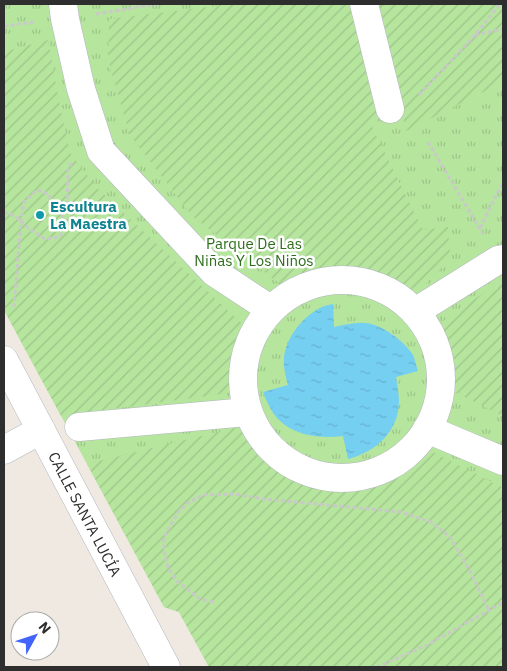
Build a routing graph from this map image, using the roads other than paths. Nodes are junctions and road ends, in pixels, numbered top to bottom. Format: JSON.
{"nodes":[{"id":1,"x":63,"y":4,"type":"edge"},
{"id":2,"x":364,"y":4,"type":"edge"},
{"id":3,"x":390,"y":109,"type":"road end"},
{"id":4,"x":501,"y":260,"type":"edge"},
{"id":5,"x":270,"y":310,"type":"junction"},
{"id":6,"x":415,"y":312,"type":"junction"},
{"id":7,"x":4,"y":360,"type":"edge"},
{"id":8,"x":247,"y":412,"type":"junction"},
{"id":9,"x":79,"y":427,"type":"dead end"},
{"id":10,"x":427,"y":429,"type":"junction"},
{"id":11,"x":41,"y":430,"type":"junction"},
{"id":12,"x":4,"y":450,"type":"edge"},
{"id":13,"x":503,"y":462,"type":"edge"},
{"id":14,"x":166,"y":667,"type":"edge"}],
"edges":[{"from":1,"to":5,"type":"street"},
{"from":2,"to":3,"type":"street"},
{"from":4,"to":6,"type":"street"},
{"from":5,"to":6,"type":"street"},
{"from":5,"to":8,"type":"street"},
{"from":6,"to":10,"type":"street"},
{"from":7,"to":11,"type":"street","name":"CALLE SANTA LUCÍA"},
{"from":8,"to":9,"type":"street"},
{"from":8,"to":10,"type":"street"},
{"from":10,"to":13,"type":"street"},
{"from":11,"to":12,"type":"street"},
{"from":11,"to":14,"type":"street","name":"CALLE SANTA LUCÍA"}]}
